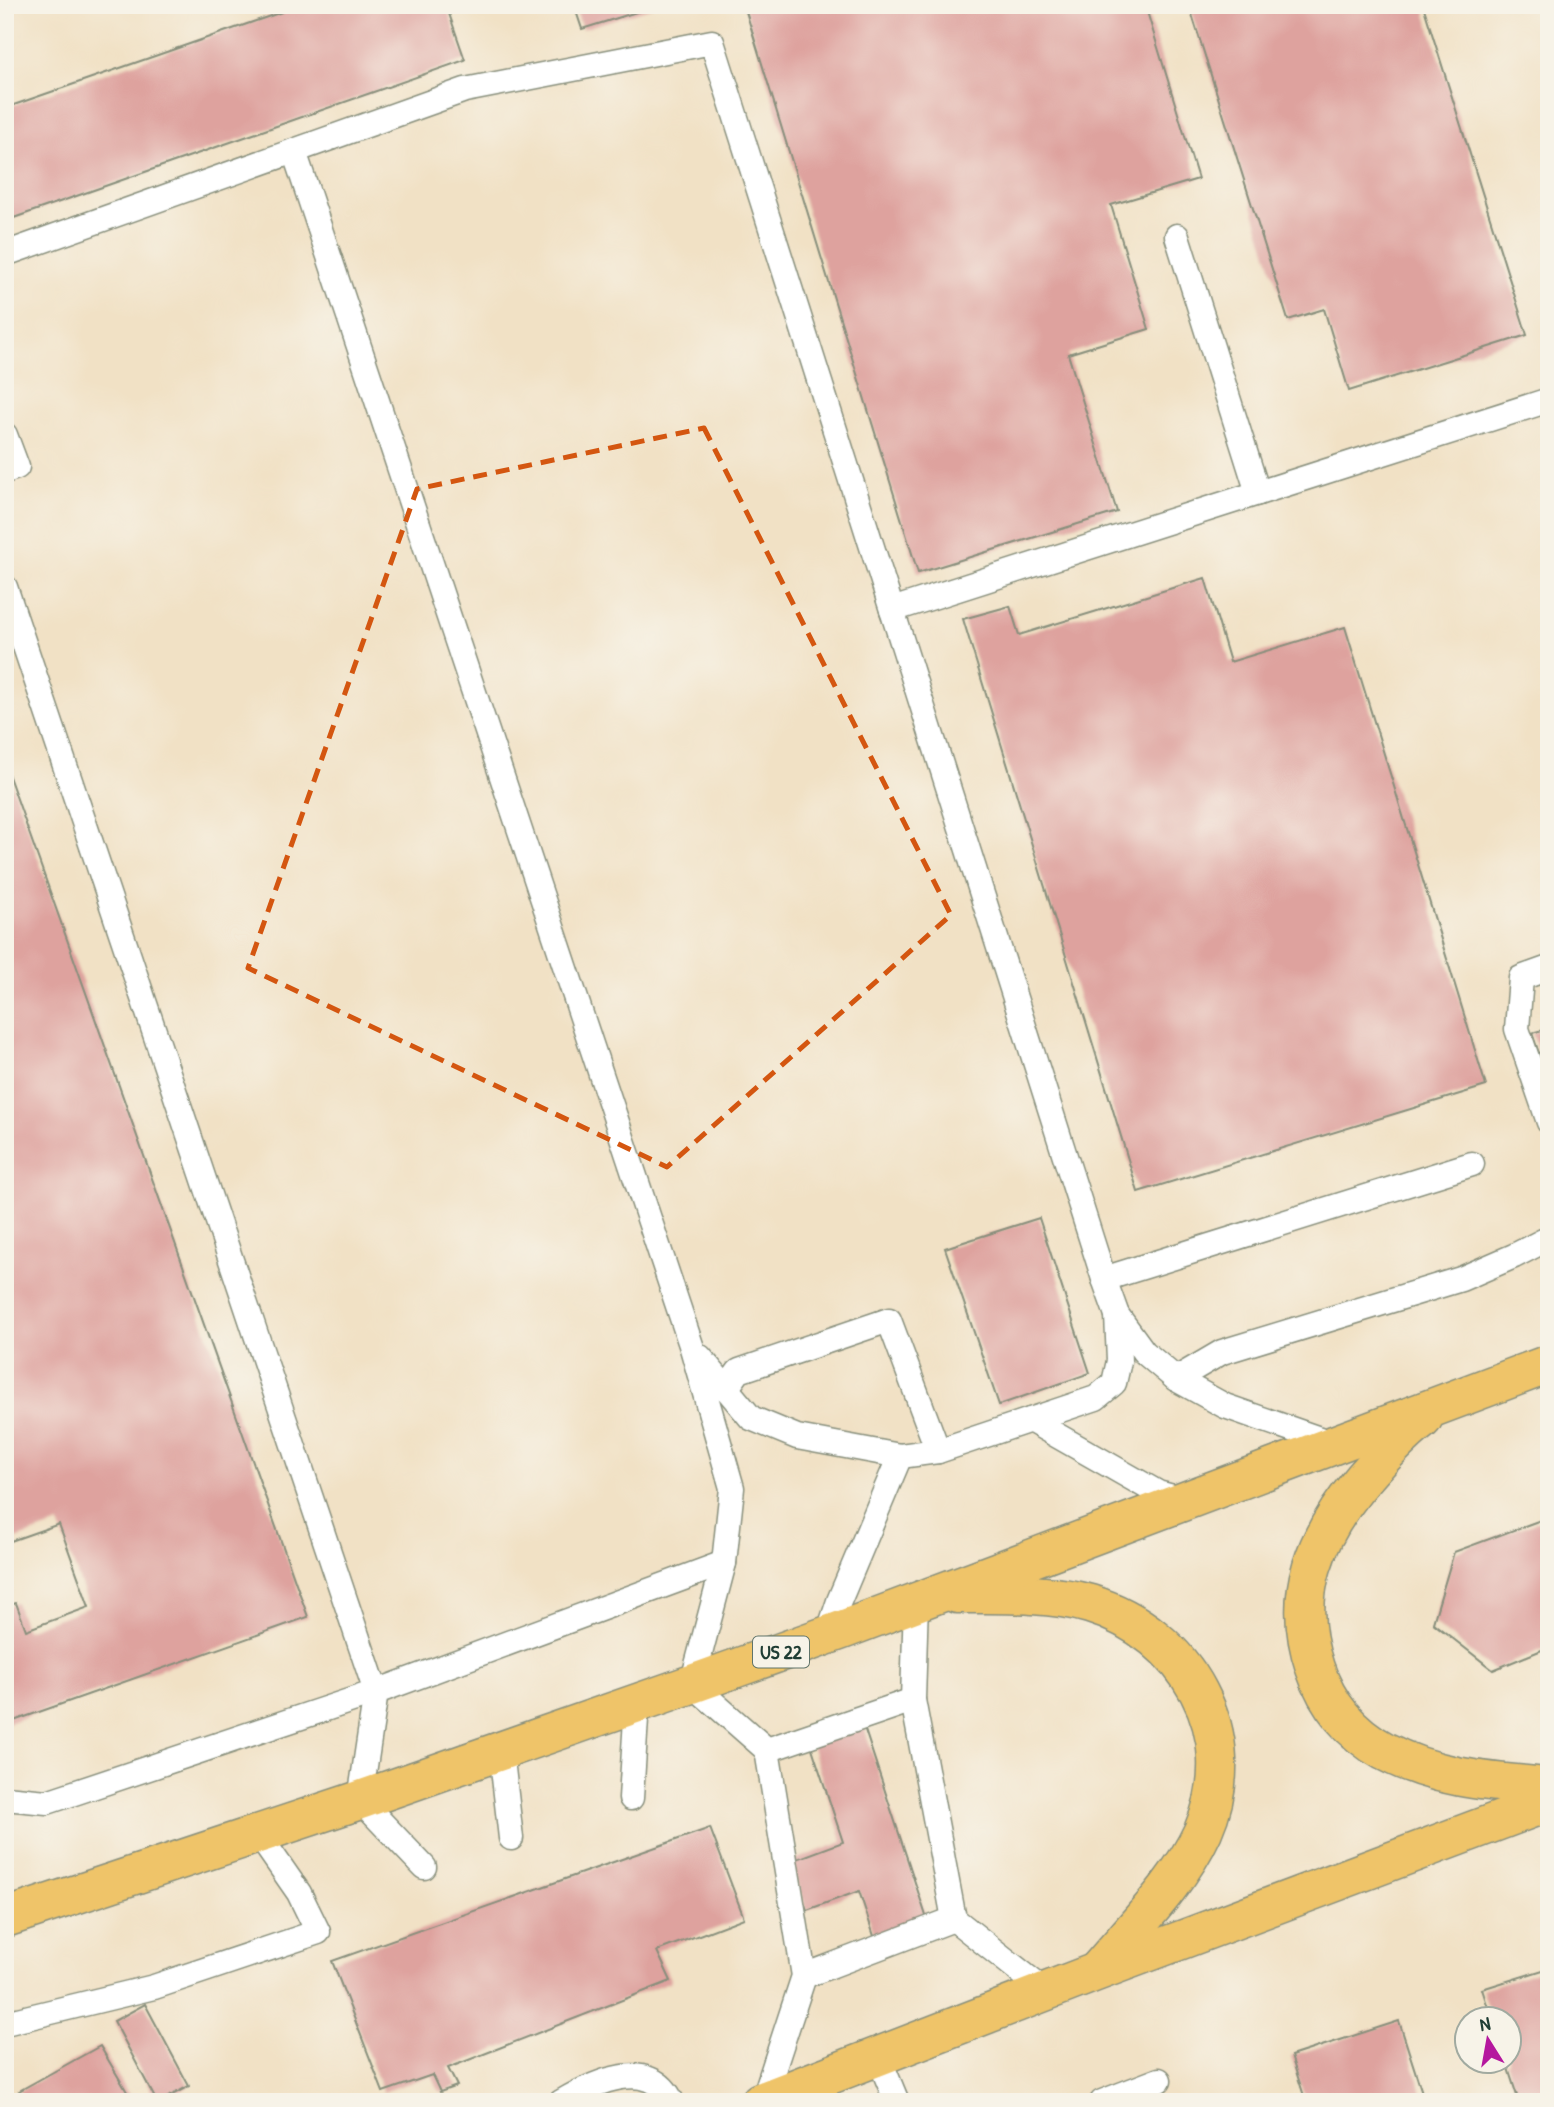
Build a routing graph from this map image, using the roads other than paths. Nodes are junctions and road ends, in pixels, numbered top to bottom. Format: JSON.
{"nodes":[{"id":1,"x":294,"y":151,"type":"junction"},
{"id":2,"x":1177,"y":236,"type":"dead end"},
{"id":3,"x":5,"y":254,"type":"edge"},
{"id":4,"x":1549,"y":400,"type":"edge"},
{"id":5,"x":5,"y":435,"type":"edge"},
{"id":6,"x":5,"y":471,"type":"edge"},
{"id":7,"x":1258,"y":493,"type":"junction"},
{"id":8,"x":5,"y":587,"type":"edge"},
{"id":9,"x":892,"y":610,"type":"junction"},
{"id":10,"x":1549,"y":968,"type":"edge"},
{"id":11,"x":1549,"y":1122,"type":"edge"},
{"id":12,"x":1472,"y":1164,"type":"dead end"},
{"id":13,"x":1549,"y":1238,"type":"edge"},
{"id":14,"x":1104,"y":1279,"type":"junction"},
{"id":15,"x":1117,"y":1315,"type":"junction"},
{"id":16,"x":692,"y":1348,"type":"junction"},
{"id":17,"x":1549,"y":1364,"type":"edge"},
{"id":18,"x":1175,"y":1379,"type":"junction"},
{"id":19,"x":726,"y":1389,"type":"junction"},
{"id":20,"x":1444,"y":1402,"type":"junction"},
{"id":21,"x":1030,"y":1420,"type":"junction"},
{"id":22,"x":1334,"y":1444,"type":"junction"},
{"id":23,"x":938,"y":1451,"type":"junction"},
{"id":24,"x":900,"y":1456,"type":"junction"},
{"id":25,"x":1185,"y":1500,"type":"junction"},
{"id":26,"x":723,"y":1563,"type":"junction"},
{"id":27,"x":925,"y":1597,"type":"junction"},
{"id":28,"x":828,"y":1634,"type":"junction"},
{"id":29,"x":692,"y":1684,"type":"junction"},
{"id":30,"x":376,"y":1692,"type":"junction"},
{"id":31,"x":913,"y":1700,"type":"junction"},
{"id":32,"x":637,"y":1703,"type":"junction"},
{"id":33,"x":768,"y":1750,"type":"junction"},
{"id":34,"x":501,"y":1751,"type":"junction"},
{"id":35,"x":1549,"y":1787,"type":"edge"},
{"id":36,"x":5,"y":1798,"type":"edge"},
{"id":37,"x":631,"y":1798,"type":"dead end"},
{"id":38,"x":360,"y":1800,"type":"junction"},
{"id":39,"x":1549,"y":1802,"type":"edge"},
{"id":40,"x":258,"y":1834,"type":"junction"},
{"id":41,"x":511,"y":1838,"type":"dead end"},
{"id":42,"x":424,"y":1867,"type":"dead end"},
{"id":43,"x":5,"y":1891,"type":"edge"},
{"id":44,"x":64,"y":1900,"type":"junction"},
{"id":45,"x":5,"y":1918,"type":"edge"},
{"id":46,"x":954,"y":1919,"type":"junction"},
{"id":47,"x":1096,"y":1972,"type":"junction"},
{"id":48,"x":804,"y":1976,"type":"junction"},
{"id":49,"x":1046,"y":1992,"type":"junction"},
{"id":50,"x":5,"y":2023,"type":"edge"},
{"id":51,"x":878,"y":2056,"type":"junction"},
{"id":52,"x":1158,"y":2080,"type":"dead end"},
{"id":53,"x":761,"y":2101,"type":"edge"},
{"id":54,"x":561,"y":2102,"type":"edge"},
{"id":55,"x":672,"y":2102,"type":"edge"},
{"id":56,"x":897,"y":2102,"type":"edge"},
{"id":57,"x":1102,"y":2102,"type":"edge"}],
"edges":[{"from":1,"to":3,"type":"lane"},
{"from":1,"to":9,"type":"lane"},
{"from":1,"to":16,"type":"lane"},
{"from":2,"to":7,"type":"lane"},
{"from":4,"to":7,"type":"lane"},
{"from":5,"to":6,"type":"lane"},
{"from":7,"to":9,"type":"lane"},
{"from":8,"to":30,"type":"lane"},
{"from":9,"to":14,"type":"lane"},
{"from":10,"to":11,"type":"lane"},
{"from":12,"to":14,"type":"lane"},
{"from":13,"to":18,"type":"lane"},
{"from":14,"to":15,"type":"lane"},
{"from":15,"to":18,"type":"lane"},
{"from":15,"to":21,"type":"lane"},
{"from":16,"to":19,"type":"lane"},
{"from":16,"to":26,"type":"lane"},
{"from":17,"to":20,"type":"highway","number":"US 22"},
{"from":18,"to":22,"type":"lane"},
{"from":19,"to":23,"type":"lane"},
{"from":19,"to":24,"type":"lane"},
{"from":20,"to":22,"type":"highway","number":"US 22"},
{"from":20,"to":35,"type":"highway"},
{"from":21,"to":23,"type":"lane"},
{"from":21,"to":25,"type":"lane"},
{"from":22,"to":25,"type":"highway","number":"US 22"},
{"from":23,"to":24,"type":"lane"},
{"from":24,"to":28,"type":"lane"},
{"from":25,"to":27,"type":"highway","number":"US 22"},
{"from":26,"to":29,"type":"lane"},
{"from":26,"to":30,"type":"lane"},
{"from":27,"to":28,"type":"highway","number":"US 22"},
{"from":27,"to":31,"type":"lane"},
{"from":27,"to":47,"type":"highway"},
{"from":28,"to":29,"type":"highway","number":"US 22"},
{"from":29,"to":32,"type":"highway","number":"US 22"},
{"from":29,"to":33,"type":"lane"},
{"from":30,"to":36,"type":"lane"},
{"from":30,"to":38,"type":"lane"},
{"from":31,"to":33,"type":"lane"},
{"from":31,"to":46,"type":"lane"},
{"from":32,"to":34,"type":"highway","number":"US 22"},
{"from":32,"to":37,"type":"lane"},
{"from":33,"to":48,"type":"lane"},
{"from":34,"to":38,"type":"highway","number":"US 22"},
{"from":34,"to":41,"type":"lane"},
{"from":38,"to":40,"type":"highway","number":"US 22"},
{"from":38,"to":42,"type":"lane"},
{"from":39,"to":47,"type":"highway"},
{"from":40,"to":44,"type":"highway","number":"US 22"},
{"from":40,"to":50,"type":"lane"},
{"from":43,"to":44,"type":"highway"},
{"from":44,"to":45,"type":"highway","number":"US 22"},
{"from":46,"to":48,"type":"lane"},
{"from":46,"to":49,"type":"lane"},
{"from":47,"to":49,"type":"highway"},
{"from":48,"to":53,"type":"lane"},
{"from":49,"to":51,"type":"highway"},
{"from":51,"to":53,"type":"highway"},
{"from":51,"to":56,"type":"lane"},
{"from":52,"to":57,"type":"lane"},
{"from":54,"to":55,"type":"lane"}]}
